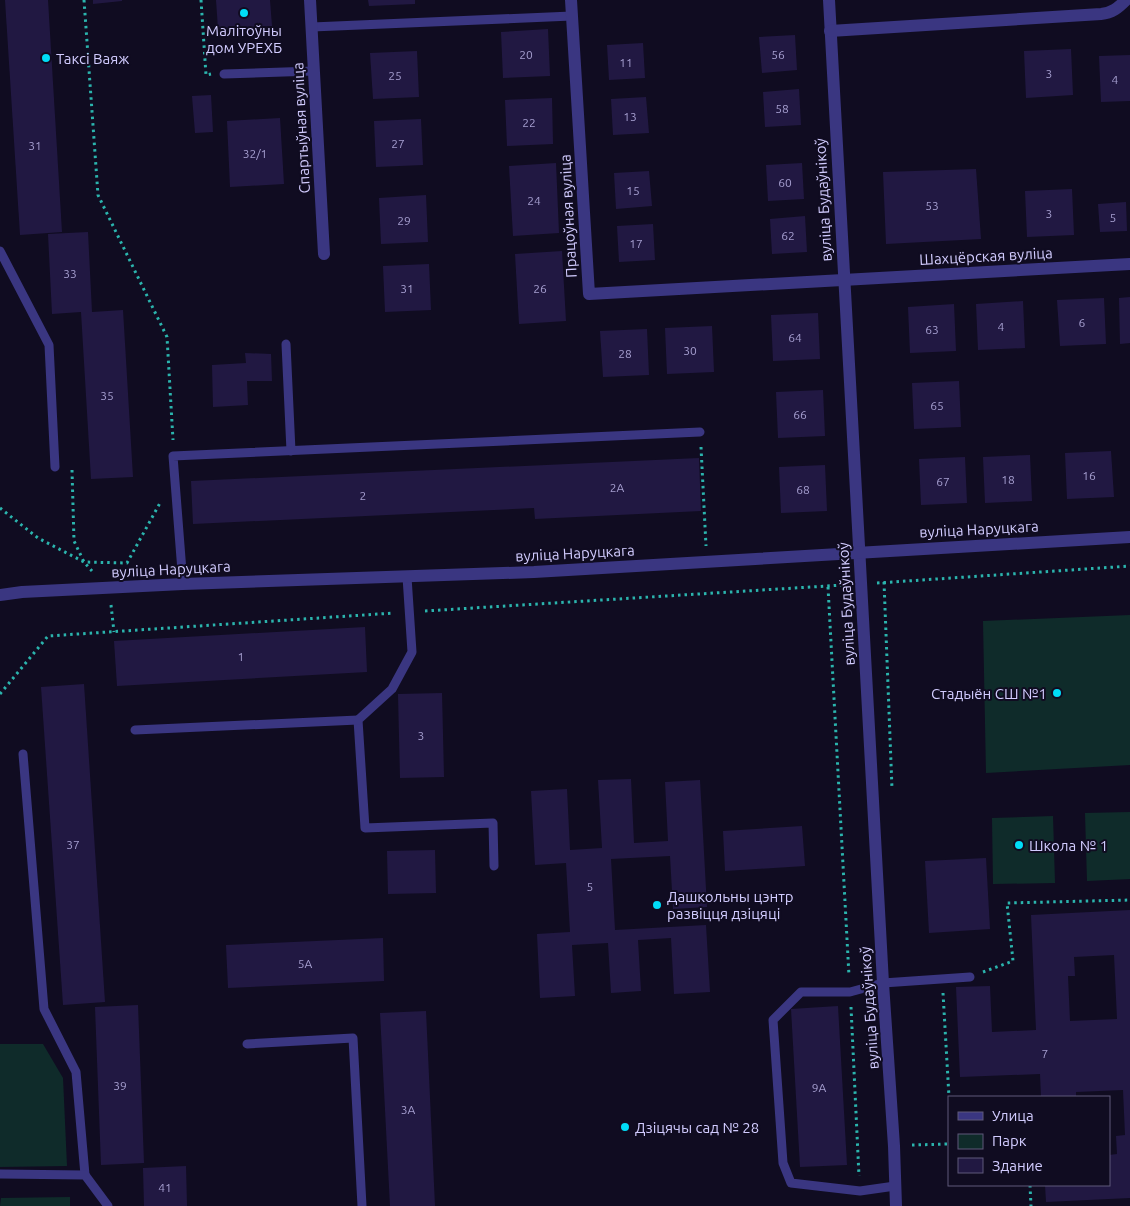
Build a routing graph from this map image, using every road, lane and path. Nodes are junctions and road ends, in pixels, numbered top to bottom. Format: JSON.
{"nodes":[{"id":1,"x":84,"y":0,"type":"edge"},
{"id":2,"x":201,"y":0,"type":"edge"},
{"id":3,"x":310,"y":0,"type":"edge"},
{"id":4,"x":571,"y":0,"type":"edge"},
{"id":5,"x":829,"y":0,"type":"edge"},
{"id":6,"x":1126,"y":0,"type":"edge"},
{"id":7,"x":572,"y":16,"type":"junction"},
{"id":8,"x":312,"y":27,"type":"junction"},
{"id":9,"x":830,"y":31,"type":"junction"},
{"id":10,"x":314,"y":71,"type":"junction"},
{"id":11,"x":224,"y":74,"type":"joint"},
{"id":12,"x":0,"y":251,"type":"edge"},
{"id":13,"x":324,"y":254,"type":"dead end"},
{"id":14,"x":1130,"y":264,"type":"edge"},
{"id":15,"x":844,"y":280,"type":"junction"},
{"id":16,"x":286,"y":344,"type":"dead end"},
{"id":17,"x":700,"y":432,"type":"joint"},
{"id":18,"x":291,"y":451,"type":"junction"},
{"id":19,"x":173,"y":456,"type":"junction"},
{"id":20,"x":55,"y":467,"type":"dead end"},
{"id":21,"x":175,"y":474,"type":"junction"},
{"id":22,"x":0,"y":508,"type":"edge"},
{"id":23,"x":1130,"y":537,"type":"edge"},
{"id":24,"x":860,"y":552,"type":"junction"},
{"id":25,"x":706,"y":561,"type":"junction"},
{"id":26,"x":1130,"y":566,"type":"edge"},
{"id":27,"x":407,"y":577,"type":"junction"},
{"id":28,"x":862,"y":583,"type":"junction"},
{"id":29,"x":183,"y":584,"type":"junction"},
{"id":30,"x":828,"y":587,"type":"junction"},
{"id":31,"x":0,"y":591,"type":"edge"},
{"id":32,"x":22,"y":592,"type":"junction"},
{"id":33,"x":0,"y":595,"type":"edge"},
{"id":34,"x":410,"y":612,"type":"junction"},
{"id":35,"x":0,"y":694,"type":"edge"},
{"id":36,"x":358,"y":720,"type":"junction"},
{"id":37,"x":135,"y":730,"type":"dead end"},
{"id":38,"x":23,"y":754,"type":"dead end"},
{"id":39,"x":494,"y":866,"type":"dead end"},
{"id":40,"x":1130,"y":900,"type":"edge"},
{"id":41,"x":970,"y":977,"type":"joint"},
{"id":42,"x":942,"y":979,"type":"junction"},
{"id":43,"x":883,"y":983,"type":"junction"},
{"id":44,"x":850,"y":992,"type":"junction"},
{"id":45,"x":247,"y":1044,"type":"dead end"},
{"id":46,"x":949,"y":1096,"type":"edge"},
{"id":47,"x":948,"y":1144,"type":"edge"},
{"id":48,"x":910,"y":1145,"type":"dead end"},
{"id":49,"x":0,"y":1174,"type":"edge"},
{"id":50,"x":85,"y":1175,"type":"junction"},
{"id":51,"x":895,"y":1186,"type":"junction"},
{"id":52,"x":1030,"y":1186,"type":"edge"},
{"id":53,"x":860,"y":1191,"type":"junction"},
{"id":54,"x":108,"y":1206,"type":"edge"},
{"id":55,"x":362,"y":1206,"type":"edge"},
{"id":56,"x":896,"y":1206,"type":"edge"},
{"id":57,"x":1031,"y":1206,"type":"edge"}],
"edges":[{"from":1,"to":19,"type":"path"},
{"from":2,"to":11,"type":"path"},
{"from":3,"to":8,"type":"street","name":"Спартыўная вуліца"},
{"from":4,"to":7,"type":"street","name":"Працоўная вуліца"},
{"from":5,"to":9,"type":"street","name":"вуліца Будаўнікоў"},
{"from":6,"to":9,"type":"street"},
{"from":7,"to":8,"type":"lane"},
{"from":7,"to":15,"type":"street","name":"Працоўная вуліца"},
{"from":8,"to":10,"type":"street","name":"Спартыўная вуліца"},
{"from":9,"to":15,"type":"street","name":"вуліца Будаўнікоў"},
{"from":10,"to":11,"type":"lane"},
{"from":10,"to":13,"type":"street","name":"Спартыўная вуліца"},
{"from":12,"to":20,"type":"lane"},
{"from":14,"to":15,"type":"street","name":"Шахцёрская вуліца"},
{"from":15,"to":24,"type":"street","name":"вуліца Будаўнікоў"},
{"from":16,"to":18,"type":"lane"},
{"from":17,"to":18,"type":"lane"},
{"from":17,"to":25,"type":"path"},
{"from":18,"to":19,"type":"lane"},
{"from":19,"to":21,"type":"lane"},
{"from":21,"to":22,"type":"path"},
{"from":21,"to":29,"type":"lane"},
{"from":23,"to":24,"type":"street","name":"вуліца Наруцкага"},
{"from":24,"to":25,"type":"street","name":"вуліца Наруцкага"},
{"from":24,"to":28,"type":"street","name":"вуліца Будаўнікоў"},
{"from":25,"to":27,"type":"street","name":"вуліца Наруцкага"},
{"from":26,"to":28,"type":"path"},
{"from":27,"to":29,"type":"street","name":"вуліца Наруцкага"},
{"from":27,"to":34,"type":"lane"},
{"from":28,"to":30,"type":"path"},
{"from":28,"to":43,"type":"street","name":"вуліца Будаўнікоў"},
{"from":29,"to":32,"type":"street","name":"вуліца Наруцкага"},
{"from":30,"to":34,"type":"path"},
{"from":30,"to":44,"type":"path"},
{"from":31,"to":32,"type":"street"},
{"from":32,"to":33,"type":"street"},
{"from":34,"to":35,"type":"path"},
{"from":34,"to":36,"type":"lane"},
{"from":36,"to":37,"type":"lane"},
{"from":36,"to":39,"type":"lane"},
{"from":38,"to":50,"type":"lane"},
{"from":40,"to":41,"type":"path"},
{"from":41,"to":42,"type":"lane"},
{"from":42,"to":43,"type":"lane"},
{"from":42,"to":46,"type":"path"},
{"from":43,"to":44,"type":"lane"},
{"from":43,"to":51,"type":"street","name":"вуліца Будаўнікоў"},
{"from":44,"to":53,"type":"path"},
{"from":44,"to":53,"type":"lane"},
{"from":45,"to":55,"type":"lane"},
{"from":47,"to":48,"type":"path"},
{"from":49,"to":50,"type":"lane"},
{"from":50,"to":54,"type":"lane"},
{"from":51,"to":53,"type":"lane"},
{"from":51,"to":56,"type":"street","name":"вуліца Будаўнікоў"},
{"from":52,"to":57,"type":"path"}]}
